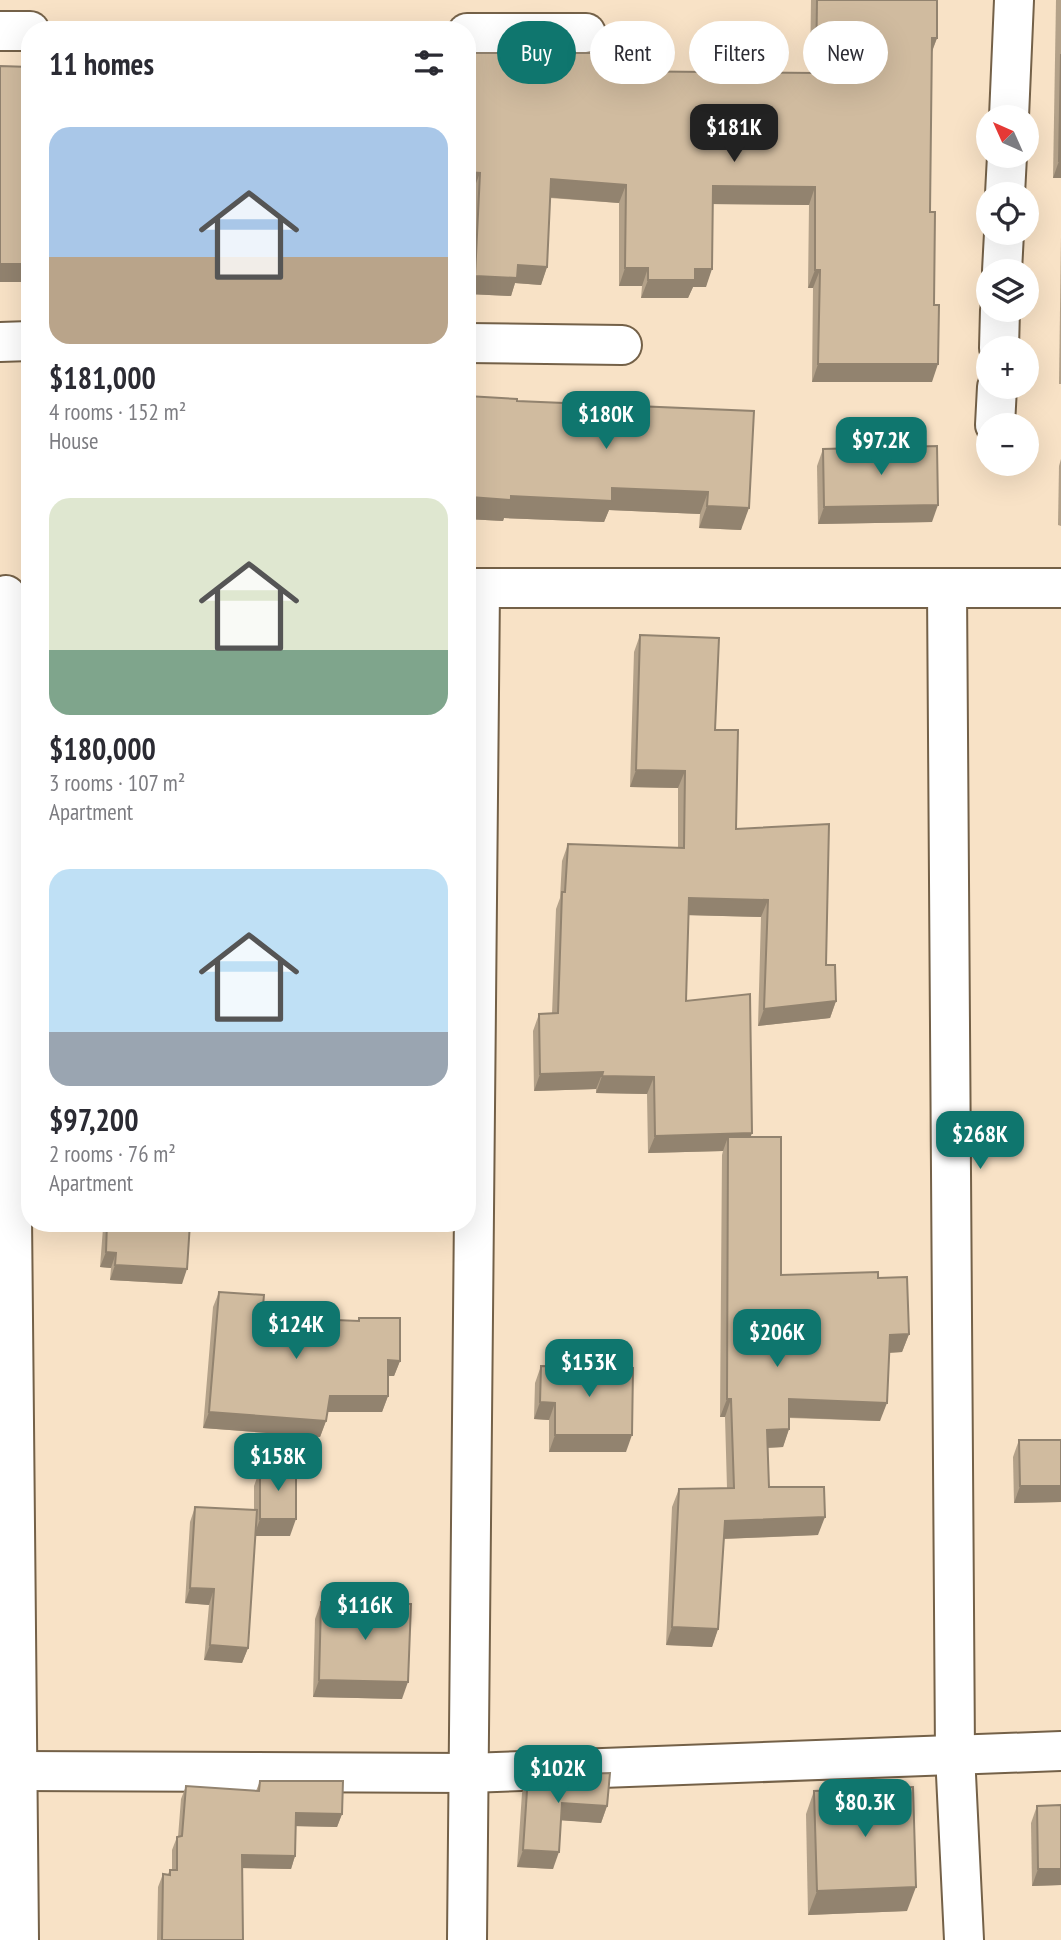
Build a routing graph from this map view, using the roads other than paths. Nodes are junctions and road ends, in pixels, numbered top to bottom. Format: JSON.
{"nodes":[{"id":1,"x":1014,"y":0,"type":"edge"},
{"id":2,"x":0,"y":31,"type":"edge"},
{"id":3,"x":21,"y":31,"type":"edge"},
{"id":4,"x":476,"y":33,"type":"edge"},
{"id":5,"x":586,"y":33,"type":"dead end"},
{"id":6,"x":1010,"y":105,"type":"edge"},
{"id":7,"x":21,"y":341,"type":"edge"},
{"id":8,"x":0,"y":342,"type":"edge"},
{"id":9,"x":476,"y":343,"type":"edge"},
{"id":10,"x":622,"y":345,"type":"dead end"},
{"id":11,"x":476,"y":588,"type":"edge"},
{"id":12,"x":1061,"y":588,"type":"edge"},
{"id":13,"x":947,"y":589,"type":"junction"},
{"id":14,"x":12,"y":595,"type":"edge"},
{"id":15,"x":471,"y":1232,"type":"edge"},
{"id":16,"x":1061,"y":1751,"type":"edge"},
{"id":17,"x":954,"y":1754,"type":"junction"},
{"id":18,"x":18,"y":1771,"type":"junction"},
{"id":19,"x":469,"y":1773,"type":"junction"},
{"id":20,"x":19,"y":1940,"type":"edge"},
{"id":21,"x":467,"y":1940,"type":"edge"},
{"id":22,"x":964,"y":1940,"type":"edge"}],
"edges":[{"from":1,"to":6,"type":"street"},
{"from":2,"to":3,"type":"street"},
{"from":4,"to":5,"type":"street"},
{"from":7,"to":8,"type":"street"},
{"from":9,"to":10,"type":"street"},
{"from":11,"to":13,"type":"street"},
{"from":12,"to":13,"type":"street"},
{"from":13,"to":17,"type":"street"},
{"from":14,"to":18,"type":"street"},
{"from":15,"to":19,"type":"street"},
{"from":16,"to":17,"type":"street"},
{"from":17,"to":19,"type":"street"},
{"from":17,"to":22,"type":"street"},
{"from":18,"to":19,"type":"street"},
{"from":18,"to":20,"type":"street"},
{"from":19,"to":21,"type":"street"}]}
